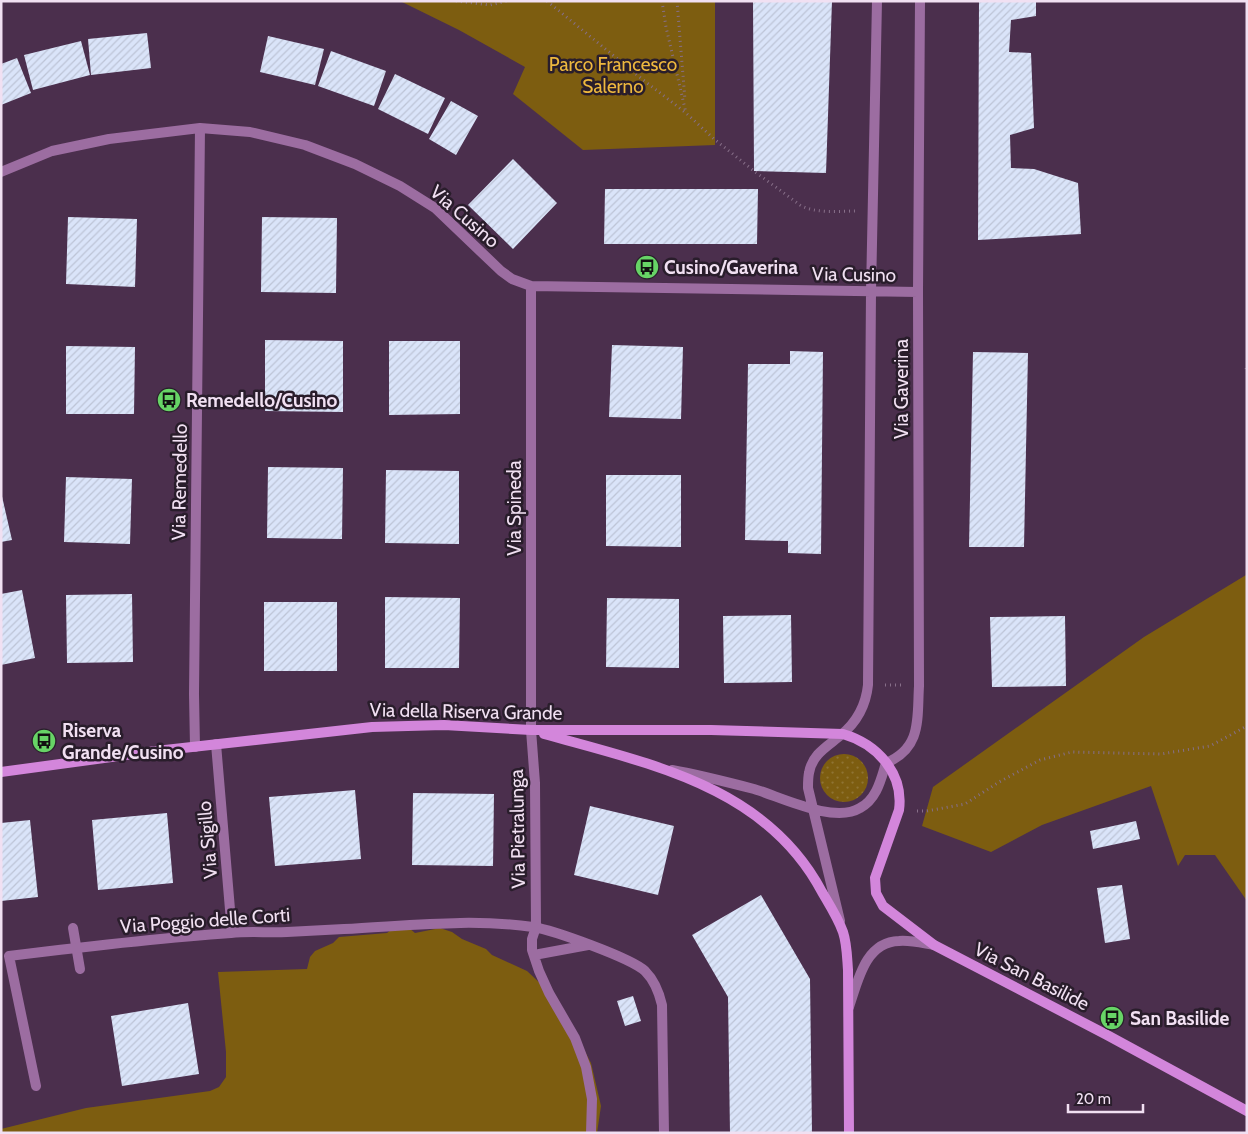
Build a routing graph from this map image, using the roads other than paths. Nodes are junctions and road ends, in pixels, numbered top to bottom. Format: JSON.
{"nodes":[{"id":1,"x":877,"y":1,"type":"edge"},
{"id":2,"x":920,"y":1,"type":"edge"},
{"id":3,"x":200,"y":128,"type":"junction"},
{"id":4,"x":1,"y":172,"type":"edge"},
{"id":5,"x":531,"y":286,"type":"junction"},
{"id":6,"x":871,"y":292,"type":"junction"},
{"id":7,"x":918,"y":292,"type":"junction"},
{"id":8,"x":531,"y":730,"type":"junction"},
{"id":9,"x":843,"y":734,"type":"junction"},
{"id":10,"x":216,"y":744,"type":"junction"},
{"id":11,"x":195,"y":747,"type":"junction"},
{"id":12,"x":886,"y":763,"type":"junction"},
{"id":13,"x":663,"y":768,"type":"junction"},
{"id":14,"x":1,"y":772,"type":"edge"},
{"id":15,"x":812,"y":809,"type":"junction"},
{"id":16,"x":536,"y":927,"type":"junction"},
{"id":17,"x":73,"y":928,"type":"dead end"},
{"id":18,"x":842,"y":932,"type":"junction"},
{"id":19,"x":232,"y":933,"type":"junction"},
{"id":20,"x":589,"y":945,"type":"junction"},
{"id":21,"x":934,"y":945,"type":"junction"},
{"id":22,"x":76,"y":948,"type":"junction"},
{"id":23,"x":534,"y":955,"type":"junction"},
{"id":24,"x":80,"y":969,"type":"dead end"},
{"id":25,"x":848,"y":1011,"type":"junction"},
{"id":26,"x":36,"y":1086,"type":"dead end"},
{"id":27,"x":1247,"y":1111,"type":"edge"},
{"id":28,"x":591,"y":1133,"type":"edge"},
{"id":29,"x":664,"y":1133,"type":"edge"},
{"id":30,"x":849,"y":1133,"type":"edge"}],
"edges":[{"from":1,"to":6,"type":"street","name":"Via Gaverina"},
{"from":2,"to":7,"type":"street","name":"Via Gaverina"},
{"from":3,"to":4,"type":"street","name":"Via Cusino"},
{"from":3,"to":5,"type":"street","name":"Via Cusino"},
{"from":3,"to":11,"type":"street","name":"Via Remedello"},
{"from":5,"to":6,"type":"street","name":"Via Cusino"},
{"from":5,"to":8,"type":"street","name":"Via Spineda"},
{"from":6,"to":7,"type":"street","name":"Via Cusino"},
{"from":6,"to":9,"type":"street","name":"Via Gaverina"},
{"from":7,"to":12,"type":"street","name":"Via Gaverina"},
{"from":8,"to":9,"type":"street","name":"Via della Riserva Grande"},
{"from":8,"to":10,"type":"street","name":"Via della Riserva Grande"},
{"from":8,"to":13,"type":"street"},
{"from":8,"to":16,"type":"street","name":"Via Pietralunga"},
{"from":9,"to":12,"type":"street"},
{"from":9,"to":15,"type":"street"},
{"from":10,"to":11,"type":"street","name":"Via della Riserva Grande"},
{"from":10,"to":19,"type":"street","name":"Via Sigillo"},
{"from":11,"to":14,"type":"street","name":"Via della Riserva Grande"},
{"from":12,"to":15,"type":"street"},
{"from":12,"to":21,"type":"street","name":"Via San Basilide"},
{"from":13,"to":15,"type":"street"},
{"from":13,"to":18,"type":"street"},
{"from":15,"to":18,"type":"street"},
{"from":16,"to":19,"type":"street","name":"Via Poggio delle Corti"},
{"from":16,"to":20,"type":"street","name":"Via Poggio delle Corti"},
{"from":16,"to":23,"type":"street"},
{"from":17,"to":22,"type":"street"},
{"from":18,"to":25,"type":"street"},
{"from":19,"to":22,"type":"street","name":"Via Poggio delle Corti"},
{"from":20,"to":23,"type":"street"},
{"from":20,"to":29,"type":"street","name":"Via Poggio delle Corti"},
{"from":21,"to":25,"type":"street"},
{"from":21,"to":27,"type":"street","name":"Via San Basilide"},
{"from":22,"to":24,"type":"street"},
{"from":22,"to":26,"type":"street","name":"Via Poggio delle Corti"},
{"from":23,"to":28,"type":"street"},
{"from":25,"to":30,"type":"street"}]}
